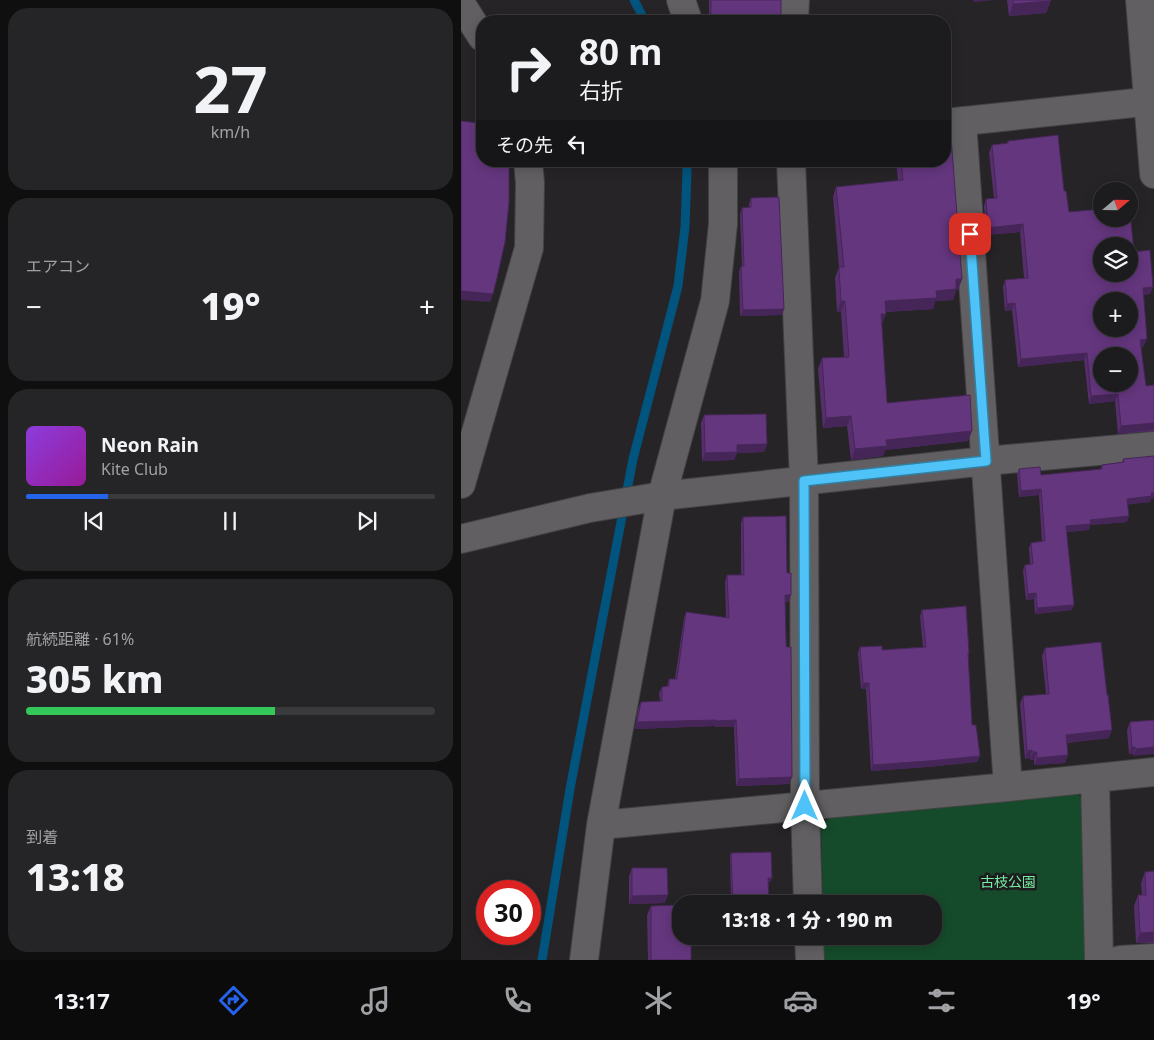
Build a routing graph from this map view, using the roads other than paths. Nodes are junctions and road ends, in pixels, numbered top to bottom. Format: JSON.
{"nodes":[{"id":1,"x":681,"y":0,"type":"edge"},
{"id":2,"x":795,"y":0,"type":"edge"},
{"id":3,"x":1140,"y":0,"type":"edge"},
{"id":4,"x":461,"y":4,"type":"edge"},
{"id":5,"x":687,"y":15,"type":"edge"},
{"id":6,"x":794,"y":15,"type":"edge"},
{"id":7,"x":476,"y":28,"type":"edge"},
{"id":8,"x":1151,"y":101,"type":"edge"},
{"id":9,"x":953,"y":122,"type":"edge"},
{"id":10,"x":529,"y":167,"type":"edge"},
{"id":11,"x":723,"y":167,"type":"edge"},
{"id":12,"x":791,"y":167,"type":"edge"},
{"id":13,"x":1154,"y":174,"type":"edge"},
{"id":14,"x":1154,"y":446,"type":"edge"},
{"id":15,"x":986,"y":461,"type":"junction"},
{"id":16,"x":804,"y":481,"type":"junction"},
{"id":17,"x":461,"y":484,"type":"edge"},
{"id":18,"x":655,"y":498,"type":"junction"},
{"id":19,"x":461,"y":539,"type":"edge"},
{"id":20,"x":1154,"y":772,"type":"edge"},
{"id":21,"x":1095,"y":778,"type":"junction"},
{"id":22,"x":1009,"y":787,"type":"junction"},
{"id":23,"x":805,"y":806,"type":"junction"},
{"id":24,"x":601,"y":825,"type":"junction"},
{"id":25,"x":808,"y":895,"type":"edge"},
{"id":26,"x":809,"y":945,"type":"edge"},
{"id":27,"x":1154,"y":958,"type":"edge"},
{"id":28,"x":584,"y":960,"type":"edge"},
{"id":29,"x":810,"y":960,"type":"edge"},
{"id":30,"x":1099,"y":960,"type":"edge"},
{"id":31,"x":1120,"y":960,"type":"edge"}],
"edges":[{"from":1,"to":5,"type":"street"},
{"from":2,"to":6,"type":"street"},
{"from":3,"to":8,"type":"street"},
{"from":4,"to":7,"type":"street"},
{"from":8,"to":9,"type":"street"},
{"from":8,"to":13,"type":"street"},
{"from":9,"to":15,"type":"street"},
{"from":10,"to":17,"type":"street"},
{"from":11,"to":18,"type":"street"},
{"from":12,"to":16,"type":"street"},
{"from":14,"to":15,"type":"street"},
{"from":15,"to":16,"type":"street"},
{"from":15,"to":22,"type":"street"},
{"from":16,"to":18,"type":"street"},
{"from":16,"to":23,"type":"street"},
{"from":18,"to":19,"type":"street"},
{"from":18,"to":24,"type":"street"},
{"from":20,"to":21,"type":"street"},
{"from":21,"to":22,"type":"street"},
{"from":21,"to":30,"type":"street"},
{"from":22,"to":23,"type":"street"},
{"from":23,"to":24,"type":"street"},
{"from":23,"to":25,"type":"street"},
{"from":24,"to":28,"type":"street"},
{"from":26,"to":29,"type":"street"},
{"from":27,"to":31,"type":"street"}]}
